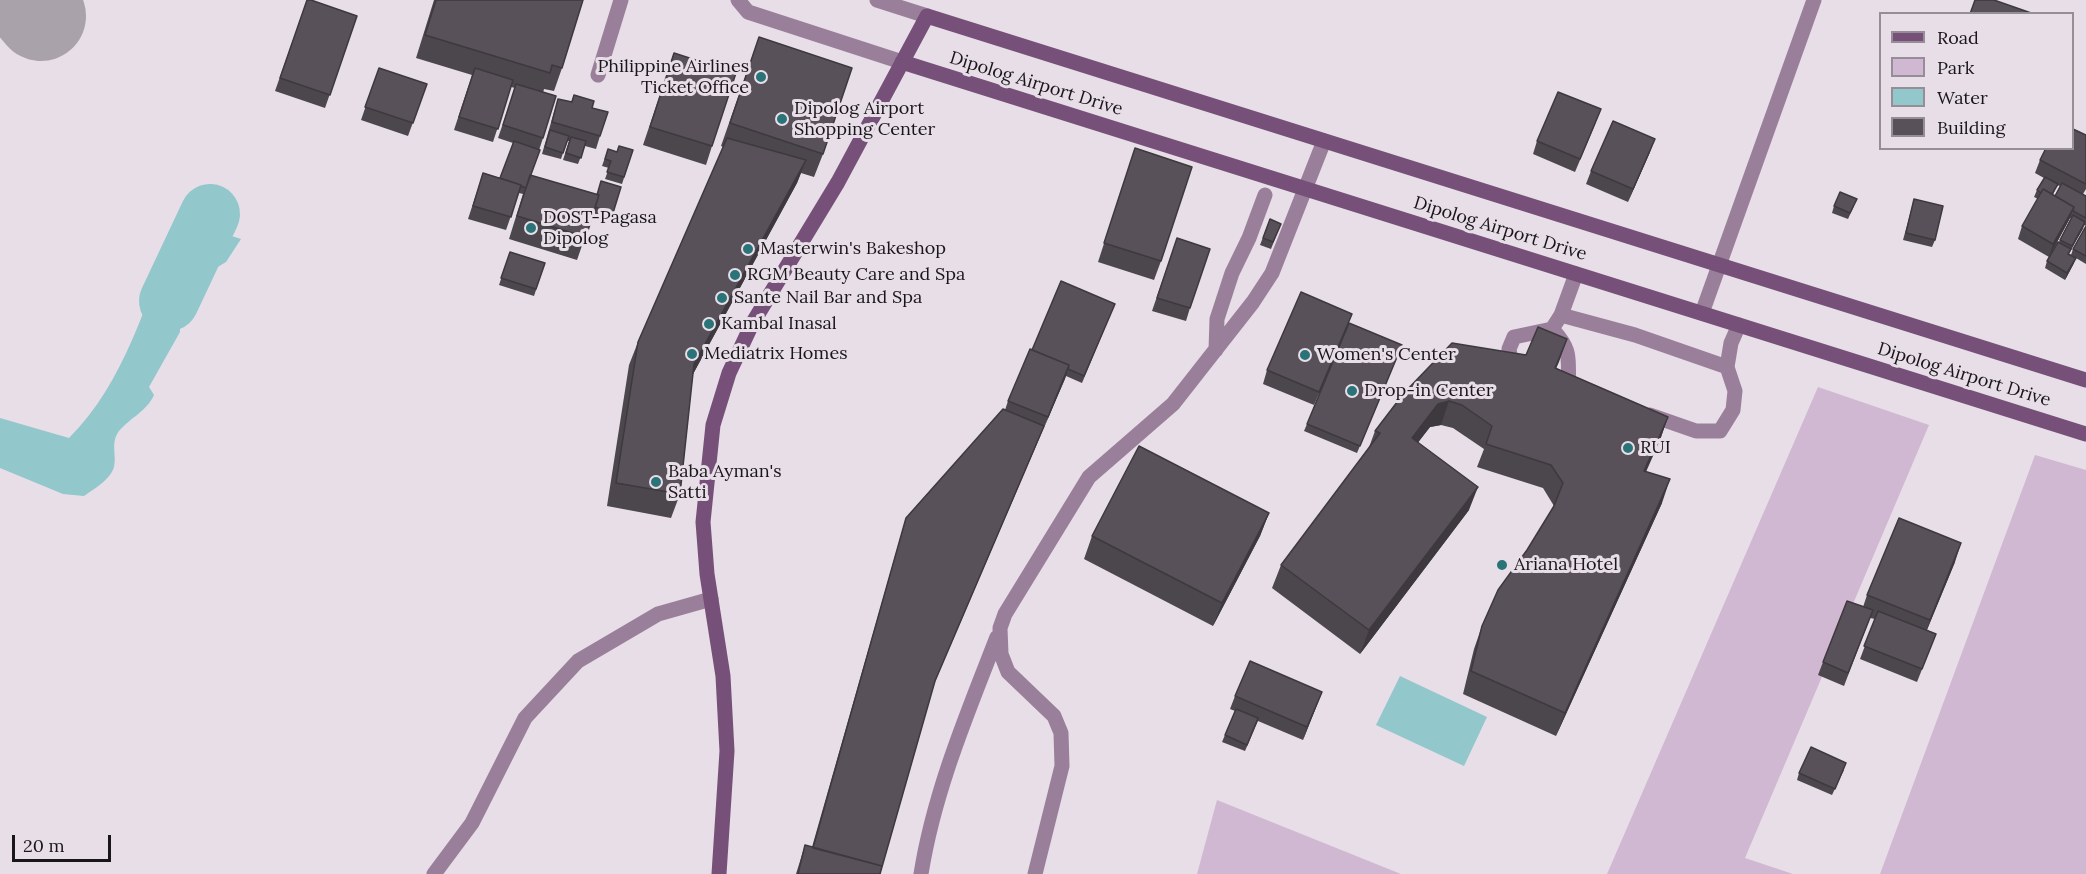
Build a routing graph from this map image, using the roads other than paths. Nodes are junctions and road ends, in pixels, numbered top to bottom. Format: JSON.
{"nodes":[{"id":1,"x":621,"y":0,"type":"edge"},
{"id":2,"x":738,"y":0,"type":"edge"},
{"id":3,"x":877,"y":0,"type":"edge"},
{"id":4,"x":1814,"y":0,"type":"edge"},
{"id":5,"x":927,"y":16,"type":"junction"},
{"id":6,"x":902,"y":62,"type":"junction"},
{"id":7,"x":598,"y":75,"type":"dead end"},
{"id":8,"x":1324,"y":141,"type":"junction"},
{"id":9,"x":1304,"y":189,"type":"junction"},
{"id":10,"x":1265,"y":195,"type":"dead end"},
{"id":11,"x":1720,"y":265,"type":"junction"},
{"id":12,"x":1576,"y":274,"type":"junction"},
{"id":13,"x":1702,"y":313,"type":"junction"},
{"id":14,"x":1561,"y":315,"type":"junction"},
{"id":15,"x":1739,"y":325,"type":"junction"},
{"id":16,"x":1552,"y":329,"type":"junction"},
{"id":17,"x":1216,"y":350,"type":"junction"},
{"id":18,"x":1523,"y":366,"type":"edge"},
{"id":19,"x":1727,"y":367,"type":"junction"},
{"id":20,"x":1552,"y":378,"type":"edge"},
{"id":21,"x":2086,"y":380,"type":"edge"},
{"id":22,"x":1634,"y":410,"type":"edge"},
{"id":23,"x":2086,"y":434,"type":"edge"},
{"id":24,"x":711,"y":599,"type":"junction"},
{"id":25,"x":1000,"y":628,"type":"junction"},
{"id":26,"x":434,"y":874,"type":"edge"},
{"id":27,"x":719,"y":874,"type":"edge"},
{"id":28,"x":921,"y":874,"type":"edge"},
{"id":29,"x":1035,"y":874,"type":"edge"}],
"edges":[{"from":1,"to":7,"type":"street"},
{"from":2,"to":6,"type":"street"},
{"from":3,"to":5,"type":"street"},
{"from":4,"to":11,"type":"street"},
{"from":5,"to":6,"type":"main road"},
{"from":5,"to":8,"type":"main road","name":"Dipolog Airport Drive"},
{"from":6,"to":9,"type":"main road","name":"Dipolog Airport Drive"},
{"from":6,"to":24,"type":"main road"},
{"from":8,"to":9,"type":"street"},
{"from":8,"to":11,"type":"main road","name":"Dipolog Airport Drive"},
{"from":9,"to":12,"type":"main road","name":"Dipolog Airport Drive"},
{"from":9,"to":17,"type":"street"},
{"from":10,"to":17,"type":"street"},
{"from":11,"to":13,"type":"street"},
{"from":11,"to":21,"type":"main road","name":"Dipolog Airport Drive"},
{"from":12,"to":13,"type":"main road","name":"Dipolog Airport Drive"},
{"from":12,"to":14,"type":"street"},
{"from":13,"to":15,"type":"main road","name":"Dipolog Airport Drive"},
{"from":14,"to":16,"type":"street"},
{"from":14,"to":19,"type":"street"},
{"from":15,"to":19,"type":"street"},
{"from":15,"to":23,"type":"main road","name":"Dipolog Airport Drive"},
{"from":16,"to":18,"type":"street"},
{"from":16,"to":20,"type":"street"},
{"from":17,"to":25,"type":"street"},
{"from":19,"to":22,"type":"street"},
{"from":24,"to":26,"type":"street"},
{"from":24,"to":27,"type":"main road"},
{"from":25,"to":28,"type":"street"},
{"from":25,"to":29,"type":"street"}]}
